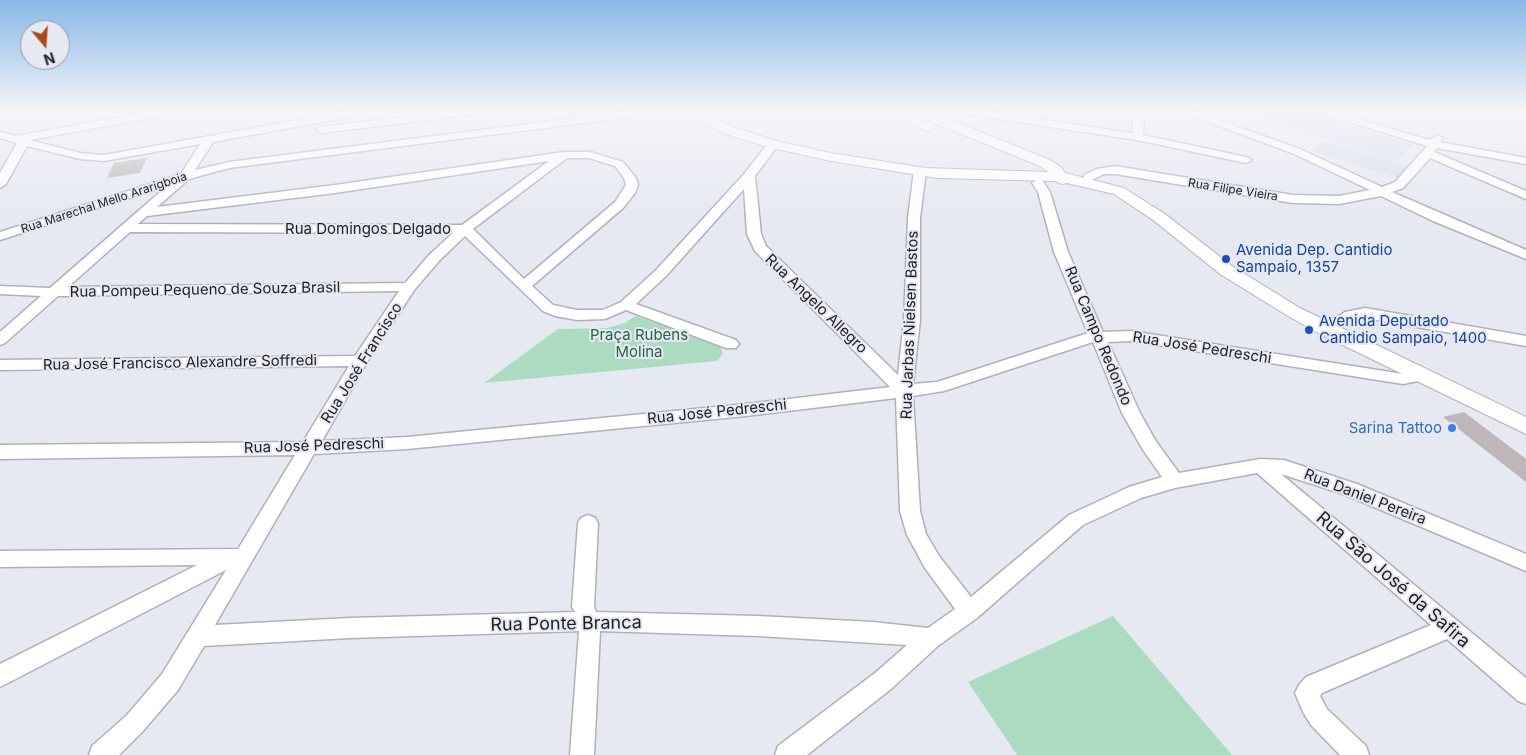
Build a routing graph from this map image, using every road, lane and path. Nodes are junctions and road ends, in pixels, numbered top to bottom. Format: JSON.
{"nodes":[{"id":1,"x":17,"y":146,"type":"edge"},
{"id":2,"x":43,"y":146,"type":"edge"},
{"id":3,"x":176,"y":146,"type":"edge"},
{"id":4,"x":205,"y":146,"type":"edge"},
{"id":5,"x":375,"y":146,"type":"edge"},
{"id":6,"x":771,"y":146,"type":"edge"},
{"id":7,"x":783,"y":146,"type":"edge"},
{"id":8,"x":976,"y":146,"type":"edge"},
{"id":9,"x":1004,"y":146,"type":"edge"},
{"id":10,"x":1180,"y":146,"type":"edge"},
{"id":11,"x":1283,"y":146,"type":"edge"},
{"id":12,"x":1431,"y":146,"type":"edge"},
{"id":13,"x":1434,"y":146,"type":"edge"},
{"id":14,"x":1439,"y":146,"type":"edge"},
{"id":15,"x":1446,"y":146,"type":"edge"},
{"id":16,"x":1526,"y":153,"type":"edge"},
{"id":17,"x":564,"y":156,"type":"junction"},
{"id":18,"x":1246,"y":160,"type":"dead end"},
{"id":19,"x":1526,"y":161,"type":"edge"},
{"id":20,"x":1045,"y":163,"type":"junction"},
{"id":21,"x":922,"y":171,"type":"junction"},
{"id":22,"x":185,"y":176,"type":"junction"},
{"id":23,"x":748,"y":176,"type":"junction"},
{"id":24,"x":1088,"y":178,"type":"junction"},
{"id":25,"x":1036,"y":180,"type":"junction"},
{"id":26,"x":1062,"y":181,"type":"junction"},
{"id":27,"x":0,"y":184,"type":"edge"},
{"id":28,"x":1119,"y":191,"type":"junction"},
{"id":29,"x":1381,"y":192,"type":"junction"},
{"id":30,"x":1526,"y":195,"type":"edge"},
{"id":31,"x":1137,"y":202,"type":"junction"},
{"id":32,"x":142,"y":214,"type":"junction"},
{"id":33,"x":126,"y":228,"type":"junction"},
{"id":34,"x":465,"y":229,"type":"junction"},
{"id":35,"x":0,"y":236,"type":"edge"},
{"id":36,"x":1526,"y":255,"type":"edge"},
{"id":37,"x":524,"y":286,"type":"junction"},
{"id":38,"x":409,"y":287,"type":"junction"},
{"id":39,"x":0,"y":290,"type":"edge"},
{"id":40,"x":54,"y":292,"type":"junction"},
{"id":41,"x":626,"y":305,"type":"junction"},
{"id":42,"x":1327,"y":330,"type":"junction"},
{"id":43,"x":1098,"y":337,"type":"junction"},
{"id":44,"x":0,"y":340,"type":"edge"},
{"id":45,"x":1526,"y":341,"type":"edge"},
{"id":46,"x":731,"y":344,"type":"dead end"},
{"id":47,"x":360,"y":361,"type":"junction"},
{"id":48,"x":0,"y":365,"type":"edge"},
{"id":49,"x":1423,"y":375,"type":"junction"},
{"id":50,"x":904,"y":390,"type":"junction"},
{"id":51,"x":1526,"y":426,"type":"edge"},
{"id":52,"x":310,"y":448,"type":"junction"},
{"id":53,"x":0,"y":452,"type":"edge"},
{"id":54,"x":1260,"y":466,"type":"junction"},
{"id":55,"x":1174,"y":481,"type":"junction"},
{"id":56,"x":588,"y":523,"type":"dead end"},
{"id":57,"x":238,"y":556,"type":"junction"},
{"id":58,"x":0,"y":559,"type":"edge"},
{"id":59,"x":1526,"y":563,"type":"edge"},
{"id":60,"x":969,"y":611,"type":"junction"},
{"id":61,"x":590,"y":621,"type":"junction"},
{"id":62,"x":1449,"y":628,"type":"junction"},
{"id":63,"x":199,"y":636,"type":"junction"},
{"id":64,"x":931,"y":638,"type":"junction"},
{"id":65,"x":0,"y":676,"type":"edge"},
{"id":66,"x":1526,"y":693,"type":"edge"},
{"id":67,"x":1319,"y":717,"type":"joint"},
{"id":68,"x":101,"y":755,"type":"edge"},
{"id":69,"x":582,"y":755,"type":"edge"},
{"id":70,"x":787,"y":755,"type":"edge"},
{"id":71,"x":1357,"y":755,"type":"edge"}],
"edges":[{"from":1,"to":27,"type":"street"},
{"from":2,"to":3,"type":"street"},
{"from":4,"to":22,"type":"street"},
{"from":5,"to":22,"type":"street","name":"Rua Marechal Mello Ararigboia"},
{"from":6,"to":23,"type":"street","name":"Rua Domingos Delgado"},
{"from":7,"to":21,"type":"main road"},
{"from":8,"to":25,"type":"main road"},
{"from":9,"to":20,"type":"main road"},
{"from":10,"to":18,"type":"street"},
{"from":11,"to":29,"type":"street"},
{"from":12,"to":29,"type":"street"},
{"from":13,"to":30,"type":"street"},
{"from":14,"to":19,"type":"street"},
{"from":15,"to":16,"type":"street"},
{"from":17,"to":32,"type":"street"},
{"from":17,"to":34,"type":"street","name":"Rua José Francisco"},
{"from":17,"to":37,"type":"street"},
{"from":20,"to":24,"type":"main road"},
{"from":20,"to":26,"type":"main road"},
{"from":21,"to":25,"type":"main road"},
{"from":21,"to":50,"type":"street","name":"Rua Jarbas Nielsen Bastos"},
{"from":22,"to":32,"type":"street"},
{"from":22,"to":35,"type":"street","name":"Rua Marechal Mello Ararigboia"},
{"from":23,"to":41,"type":"street","name":"Rua Domingos Delgado"},
{"from":23,"to":50,"type":"street","name":"Rua Angelo Allegro"},
{"from":24,"to":28,"type":"main road"},
{"from":24,"to":29,"type":"street","name":"Rua Filipe Vieira"},
{"from":25,"to":26,"type":"main road"},
{"from":25,"to":43,"type":"street","name":"Rua Campo Redondo"},
{"from":26,"to":28,"type":"main road"},
{"from":26,"to":31,"type":"main road"},
{"from":28,"to":31,"type":"main road"},
{"from":29,"to":36,"type":"street"},
{"from":31,"to":42,"type":"main road"},
{"from":32,"to":33,"type":"street"},
{"from":33,"to":34,"type":"street","name":"Rua Domingos Delgado"},
{"from":33,"to":40,"type":"street"},
{"from":34,"to":37,"type":"street","name":"Rua Domingos Delgado"},
{"from":34,"to":38,"type":"street","name":"Rua José Francisco"},
{"from":37,"to":41,"type":"street","name":"Rua Domingos Delgado"},
{"from":38,"to":40,"type":"street","name":"Rua Pompeu Pequeno de Souza Brasil"},
{"from":38,"to":47,"type":"street","name":"Rua José Francisco"},
{"from":39,"to":40,"type":"street","name":"Rua Pompeu Pequeno de Souza Brasil"},
{"from":40,"to":44,"type":"street"},
{"from":41,"to":46,"type":"street"},
{"from":42,"to":45,"type":"street"},
{"from":42,"to":49,"type":"main road"},
{"from":43,"to":49,"type":"street","name":"Rua José Pedreschi"},
{"from":43,"to":50,"type":"street","name":"Rua José Pedreschi"},
{"from":43,"to":55,"type":"street","name":"Rua Campo Redondo"},
{"from":47,"to":48,"type":"street","name":"Rua José Francisco Alexandre Soffredi"},
{"from":47,"to":52,"type":"street","name":"Rua José Francisco"},
{"from":49,"to":51,"type":"main road"},
{"from":50,"to":52,"type":"street","name":"Rua José Pedreschi"},
{"from":50,"to":60,"type":"street","name":"Rua Jarbas Nielsen Bastos"},
{"from":52,"to":53,"type":"street","name":"Rua José Pedreschi"},
{"from":52,"to":57,"type":"street","name":"Rua José Francisco"},
{"from":54,"to":55,"type":"street","name":"Rua Daniel Pereira"},
{"from":54,"to":59,"type":"street","name":"Rua Daniel Pereira"},
{"from":54,"to":62,"type":"street","name":"Rua São José da Safira"},
{"from":55,"to":60,"type":"street","name":"Rua Daniel Pereira"},
{"from":56,"to":61,"type":"street"},
{"from":57,"to":58,"type":"street"},
{"from":57,"to":63,"type":"street","name":"Rua José Francisco"},
{"from":57,"to":65,"type":"street"},
{"from":60,"to":64,"type":"street","name":"Rua Daniel Pereira"},
{"from":61,"to":63,"type":"street","name":"Rua Ponte Branca"},
{"from":61,"to":64,"type":"street","name":"Rua Ponte Branca"},
{"from":61,"to":69,"type":"street"},
{"from":62,"to":66,"type":"street","name":"Rua São José da Safira"},
{"from":62,"to":67,"type":"street"},
{"from":63,"to":68,"type":"street","name":"Rua José Francisco"},
{"from":64,"to":70,"type":"street","name":"Rua Daniel Pereira"},
{"from":67,"to":71,"type":"street"}]}
